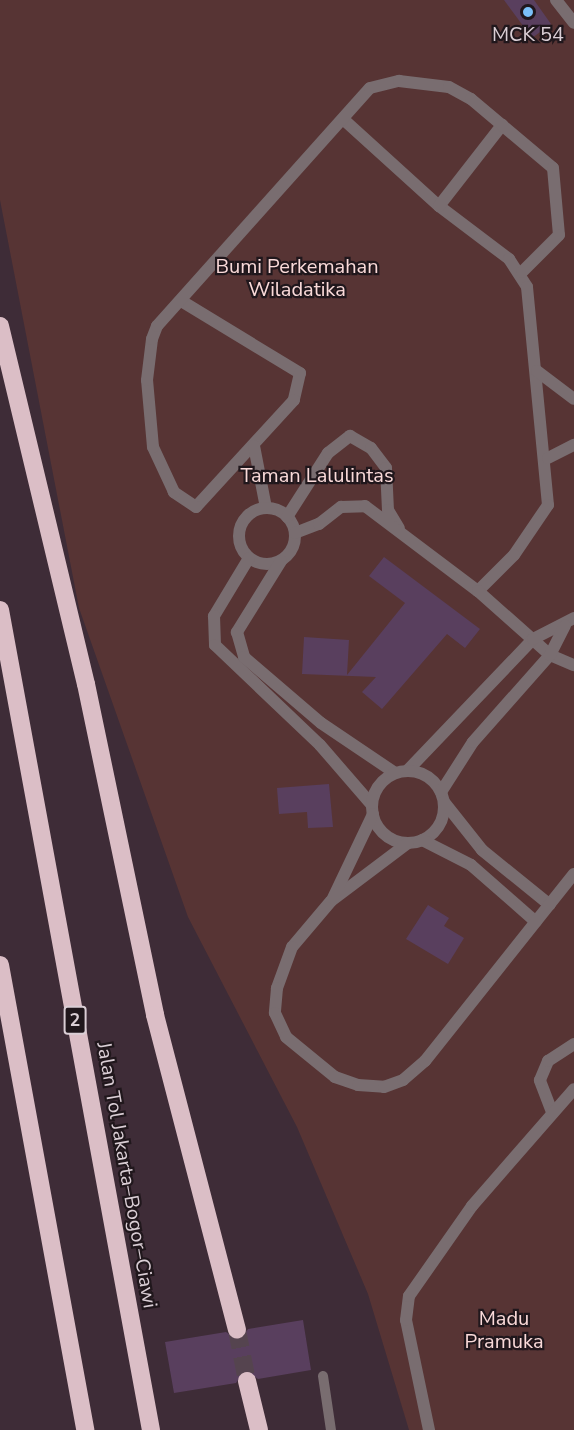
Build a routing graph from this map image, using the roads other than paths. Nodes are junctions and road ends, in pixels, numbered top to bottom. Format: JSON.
{"nodes":[{"id":1,"x":556,"y":0,"type":"edge"},
{"id":2,"x":574,"y":23,"type":"edge"},
{"id":3,"x":343,"y":119,"type":"junction"},
{"id":4,"x":502,"y":125,"type":"junction"},
{"id":5,"x":439,"y":206,"type":"junction"},
{"id":6,"x":522,"y":272,"type":"junction"},
{"id":7,"x":183,"y":302,"type":"junction"},
{"id":8,"x":0,"y":326,"type":"edge"},
{"id":9,"x":537,"y":371,"type":"junction"},
{"id":10,"x":574,"y":399,"type":"edge"},
{"id":11,"x":574,"y":445,"type":"edge"},
{"id":12,"x":254,"y":446,"type":"junction"},
{"id":13,"x":548,"y":458,"type":"junction"},
{"id":14,"x":266,"y":508,"type":"junction"},
{"id":15,"x":287,"y":517,"type":"junction"},
{"id":16,"x":295,"y":532,"type":"junction"},
{"id":17,"x":403,"y":534,"type":"junction"},
{"id":18,"x":249,"y":558,"type":"junction"},
{"id":19,"x":281,"y":561,"type":"junction"},
{"id":20,"x":478,"y":591,"type":"junction"},
{"id":21,"x":0,"y":610,"type":"edge"},
{"id":22,"x":569,"y":622,"type":"edge"},
{"id":23,"x":533,"y":639,"type":"junction"},
{"id":24,"x":550,"y":655,"type":"junction"},
{"id":25,"x":574,"y":665,"type":"edge"},
{"id":26,"x":401,"y":772,"type":"junction"},
{"id":27,"x":442,"y":797,"type":"junction"},
{"id":28,"x":372,"y":809,"type":"junction"},
{"id":29,"x":422,"y":840,"type":"junction"},
{"id":30,"x":408,"y":843,"type":"junction"},
{"id":31,"x":574,"y":874,"type":"edge"},
{"id":32,"x":331,"y":902,"type":"junction"},
{"id":33,"x":550,"y":905,"type":"junction"},
{"id":34,"x":536,"y":922,"type":"junction"},
{"id":35,"x":0,"y":965,"type":"edge"},
{"id":36,"x":574,"y":1044,"type":"edge"},
{"id":37,"x":574,"y":1089,"type":"edge"},
{"id":38,"x":552,"y":1112,"type":"junction"},
{"id":39,"x":237,"y":1330,"type":"tunnel mouth"},
{"id":40,"x":322,"y":1376,"type":"dead end"},
{"id":41,"x":247,"y":1381,"type":"tunnel mouth"},
{"id":42,"x":85,"y":1430,"type":"edge"},
{"id":43,"x":151,"y":1430,"type":"edge"},
{"id":44,"x":259,"y":1430,"type":"edge"},
{"id":45,"x":331,"y":1430,"type":"edge"},
{"id":46,"x":429,"y":1430,"type":"edge"}],
"edges":[{"from":1,"to":2,"type":"street"},
{"from":3,"to":4,"type":"street"},
{"from":3,"to":5,"type":"street"},
{"from":3,"to":7,"type":"street"},
{"from":4,"to":5,"type":"street"},
{"from":4,"to":6,"type":"street"},
{"from":5,"to":6,"type":"street"},
{"from":6,"to":9,"type":"street"},
{"from":7,"to":12,"type":"street"},
{"from":7,"to":12,"type":"street"},
{"from":8,"to":39,"type":"highway"},
{"from":9,"to":10,"type":"street"},
{"from":9,"to":13,"type":"street"},
{"from":11,"to":13,"type":"street"},
{"from":12,"to":14,"type":"street"},
{"from":13,"to":20,"type":"street"},
{"from":14,"to":15,"type":"street"},
{"from":14,"to":18,"type":"street"},
{"from":15,"to":16,"type":"street"},
{"from":15,"to":17,"type":"street"},
{"from":16,"to":17,"type":"street"},
{"from":16,"to":19,"type":"street"},
{"from":17,"to":20,"type":"street"},
{"from":18,"to":19,"type":"street"},
{"from":18,"to":28,"type":"street"},
{"from":19,"to":26,"type":"street"},
{"from":20,"to":23,"type":"street"},
{"from":21,"to":43,"type":"highway","name":"Jalan Tol Jakarta–Bogor–Ciawi","number":"2"},
{"from":22,"to":23,"type":"street"},
{"from":22,"to":24,"type":"street"},
{"from":23,"to":24,"type":"street"},
{"from":23,"to":26,"type":"street"},
{"from":24,"to":25,"type":"street"},
{"from":24,"to":27,"type":"street"},
{"from":26,"to":27,"type":"street"},
{"from":26,"to":28,"type":"street"},
{"from":27,"to":29,"type":"street"},
{"from":27,"to":33,"type":"street"},
{"from":28,"to":30,"type":"street"},
{"from":28,"to":32,"type":"street"},
{"from":29,"to":30,"type":"street"},
{"from":29,"to":34,"type":"street"},
{"from":30,"to":32,"type":"street"},
{"from":31,"to":33,"type":"street"},
{"from":32,"to":34,"type":"street"},
{"from":33,"to":34,"type":"street"},
{"from":35,"to":42,"type":"highway"},
{"from":36,"to":38,"type":"street"},
{"from":37,"to":38,"type":"street"},
{"from":38,"to":46,"type":"street"},
{"from":40,"to":45,"type":"lane"},
{"from":41,"to":44,"type":"highway"}]}
